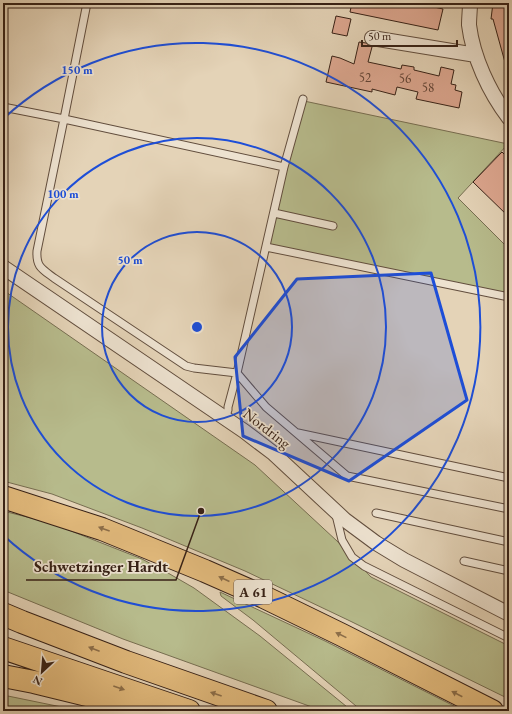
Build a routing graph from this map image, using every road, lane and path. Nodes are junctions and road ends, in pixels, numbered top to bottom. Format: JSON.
{"nodes":[{"id":1,"x":87,"y":3,"type":"edge"},
{"id":2,"x":470,"y":3,"type":"edge"},
{"id":3,"x":372,"y":38,"type":"dead end"},
{"id":4,"x":476,"y":56,"type":"junction"},
{"id":5,"x":303,"y":99,"type":"dead end"},
{"id":6,"x":3,"y":107,"type":"edge"},
{"id":7,"x":509,"y":118,"type":"edge"},
{"id":8,"x":64,"y":119,"type":"junction"},
{"id":9,"x":284,"y":167,"type":"junction"},
{"id":10,"x":274,"y":213,"type":"junction"},
{"id":11,"x":333,"y":226,"type":"dead end"},
{"id":12,"x":266,"y":247,"type":"junction"},
{"id":13,"x":3,"y":267,"type":"edge"},
{"id":14,"x":509,"y":297,"type":"edge"},
{"id":15,"x":237,"y":372,"type":"junction"},
{"id":16,"x":225,"y":418,"type":"junction"},
{"id":17,"x":296,"y":433,"type":"junction"},
{"id":18,"x":509,"y":478,"type":"edge"},
{"id":19,"x":3,"y":497,"type":"edge"},
{"id":20,"x":509,"y":509,"type":"edge"},
{"id":21,"x":335,"y":511,"type":"junction"},
{"id":22,"x":376,"y":513,"type":"dead end"},
{"id":23,"x":509,"y":542,"type":"edge"},
{"id":24,"x":464,"y":562,"type":"dead end"},
{"id":25,"x":509,"y":571,"type":"edge"},
{"id":26,"x":3,"y":614,"type":"edge"},
{"id":27,"x":509,"y":614,"type":"edge"},
{"id":28,"x":509,"y":638,"type":"edge"},
{"id":29,"x":3,"y":648,"type":"edge"},
{"id":30,"x":3,"y":676,"type":"edge"},
{"id":31,"x":160,"y":711,"type":"edge"},
{"id":32,"x":189,"y":711,"type":"edge"},
{"id":33,"x":266,"y":711,"type":"edge"},
{"id":34,"x":492,"y":711,"type":"edge"}],
"edges":[{"from":1,"to":8,"type":"lane"},
{"from":2,"to":4,"type":"street"},
{"from":3,"to":4,"type":"street"},
{"from":4,"to":7,"type":"street"},
{"from":5,"to":9,"type":"lane"},
{"from":6,"to":8,"type":"lane"},
{"from":8,"to":9,"type":"lane"},
{"from":8,"to":15,"type":"lane"},
{"from":9,"to":10,"type":"lane"},
{"from":10,"to":11,"type":"lane"},
{"from":10,"to":12,"type":"lane"},
{"from":12,"to":14,"type":"lane"},
{"from":12,"to":15,"type":"lane"},
{"from":13,"to":16,"type":"street","name":"Nordring"},
{"from":15,"to":16,"type":"lane"},
{"from":15,"to":17,"type":"lane"},
{"from":16,"to":21,"type":"street","name":"Nordring"},
{"from":17,"to":18,"type":"lane"},
{"from":17,"to":20,"type":"lane"},
{"from":34,"to":19,"type":"highway","number":"A 61","one_way":true},
{"from":21,"to":27,"type":"street","name":"Nordring"},
{"from":21,"to":28,"type":"lane"},
{"from":22,"to":23,"type":"lane"},
{"from":24,"to":25,"type":"lane"},
{"from":33,"to":26,"type":"highway","one_way":true},
{"from":29,"to":32,"type":"highway","one_way":true},
{"from":30,"to":31,"type":"highway"}]}
